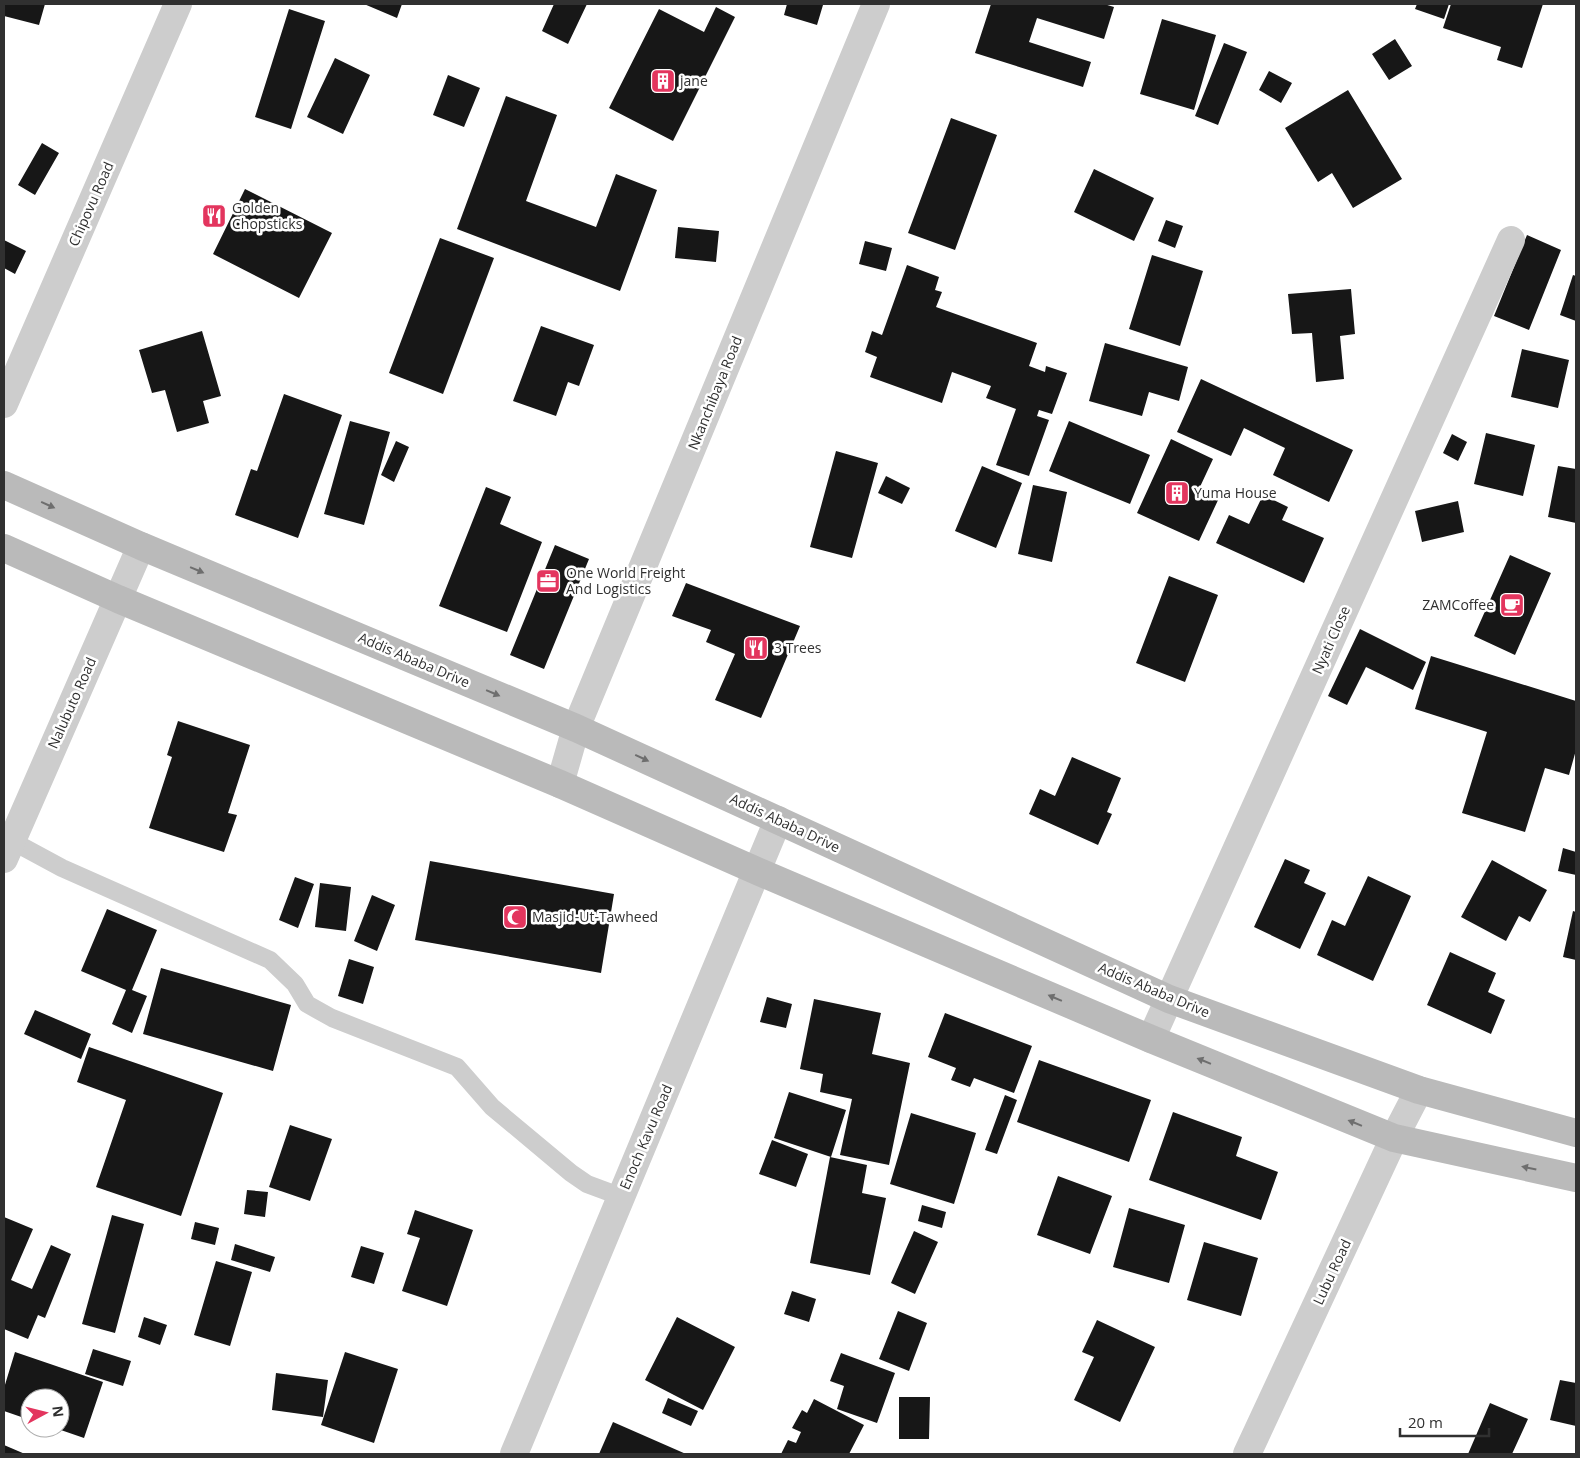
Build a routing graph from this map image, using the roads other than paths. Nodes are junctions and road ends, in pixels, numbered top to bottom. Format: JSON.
{"nodes":[{"id":1,"x":178,"y":4,"type":"edge"},
{"id":2,"x":876,"y":4,"type":"edge"},
{"id":3,"x":1511,"y":240,"type":"dead end"},
{"id":4,"x":4,"y":404,"type":"edge"},
{"id":5,"x":4,"y":485,"type":"edge"},
{"id":6,"x":141,"y":546,"type":"junction"},
{"id":7,"x":4,"y":548,"type":"edge"},
{"id":8,"x":118,"y":599,"type":"junction"},
{"id":9,"x":576,"y":728,"type":"junction"},
{"id":10,"x":560,"y":784,"type":"junction"},
{"id":11,"x":778,"y":820,"type":"junction"},
{"id":12,"x":8,"y":850,"type":"edge"},
{"id":13,"x":757,"y":871,"type":"junction"},
{"id":14,"x":1169,"y":998,"type":"junction"},
{"id":15,"x":1151,"y":1039,"type":"junction"},
{"id":16,"x":1419,"y":1090,"type":"junction"},
{"id":17,"x":1576,"y":1133,"type":"edge"},
{"id":18,"x":1394,"y":1138,"type":"junction"},
{"id":19,"x":1576,"y":1178,"type":"edge"},
{"id":20,"x":622,"y":1197,"type":"junction"},
{"id":21,"x":514,"y":1454,"type":"edge"},
{"id":22,"x":1246,"y":1454,"type":"edge"}],
"edges":[{"from":1,"to":4,"type":"street","name":"Chipovu Road"},
{"from":2,"to":9,"type":"street","name":"Nkanchibaya Road"},
{"from":3,"to":14,"type":"street","name":"Nyati Close"},
{"from":5,"to":6,"type":"main road","name":"Addis Ababa Drive","one_way":true},
{"from":6,"to":8,"type":"street","name":"Nalubuto Road"},
{"from":6,"to":9,"type":"main road","name":"Addis Ababa Drive","one_way":true},
{"from":7,"to":8,"type":"main road"},
{"from":8,"to":10,"type":"main road"},
{"from":8,"to":12,"type":"street","name":"Nalubuto Road"},
{"from":9,"to":10,"type":"street","name":"Nkanchibaya Road"},
{"from":9,"to":11,"type":"main road","name":"Addis Ababa Drive","one_way":true},
{"from":10,"to":13,"type":"main road"},
{"from":11,"to":13,"type":"street","name":"Enoch Kavu Road"},
{"from":11,"to":14,"type":"main road","name":"Addis Ababa Drive"},
{"from":12,"to":20,"type":"lane"},
{"from":15,"to":13,"type":"main road","one_way":true},
{"from":13,"to":20,"type":"street","name":"Enoch Kavu Road"},
{"from":14,"to":15,"type":"street","name":"Nyati Close"},
{"from":14,"to":16,"type":"main road","name":"Addis Ababa Drive"},
{"from":18,"to":15,"type":"main road","one_way":true},
{"from":16,"to":17,"type":"main road","name":"Addis Ababa Drive"},
{"from":16,"to":18,"type":"street","name":"Lubu Road"},
{"from":19,"to":18,"type":"main road","one_way":true},
{"from":18,"to":22,"type":"street","name":"Lubu Road"},
{"from":20,"to":21,"type":"street","name":"Enoch Kavu Road"}]}
